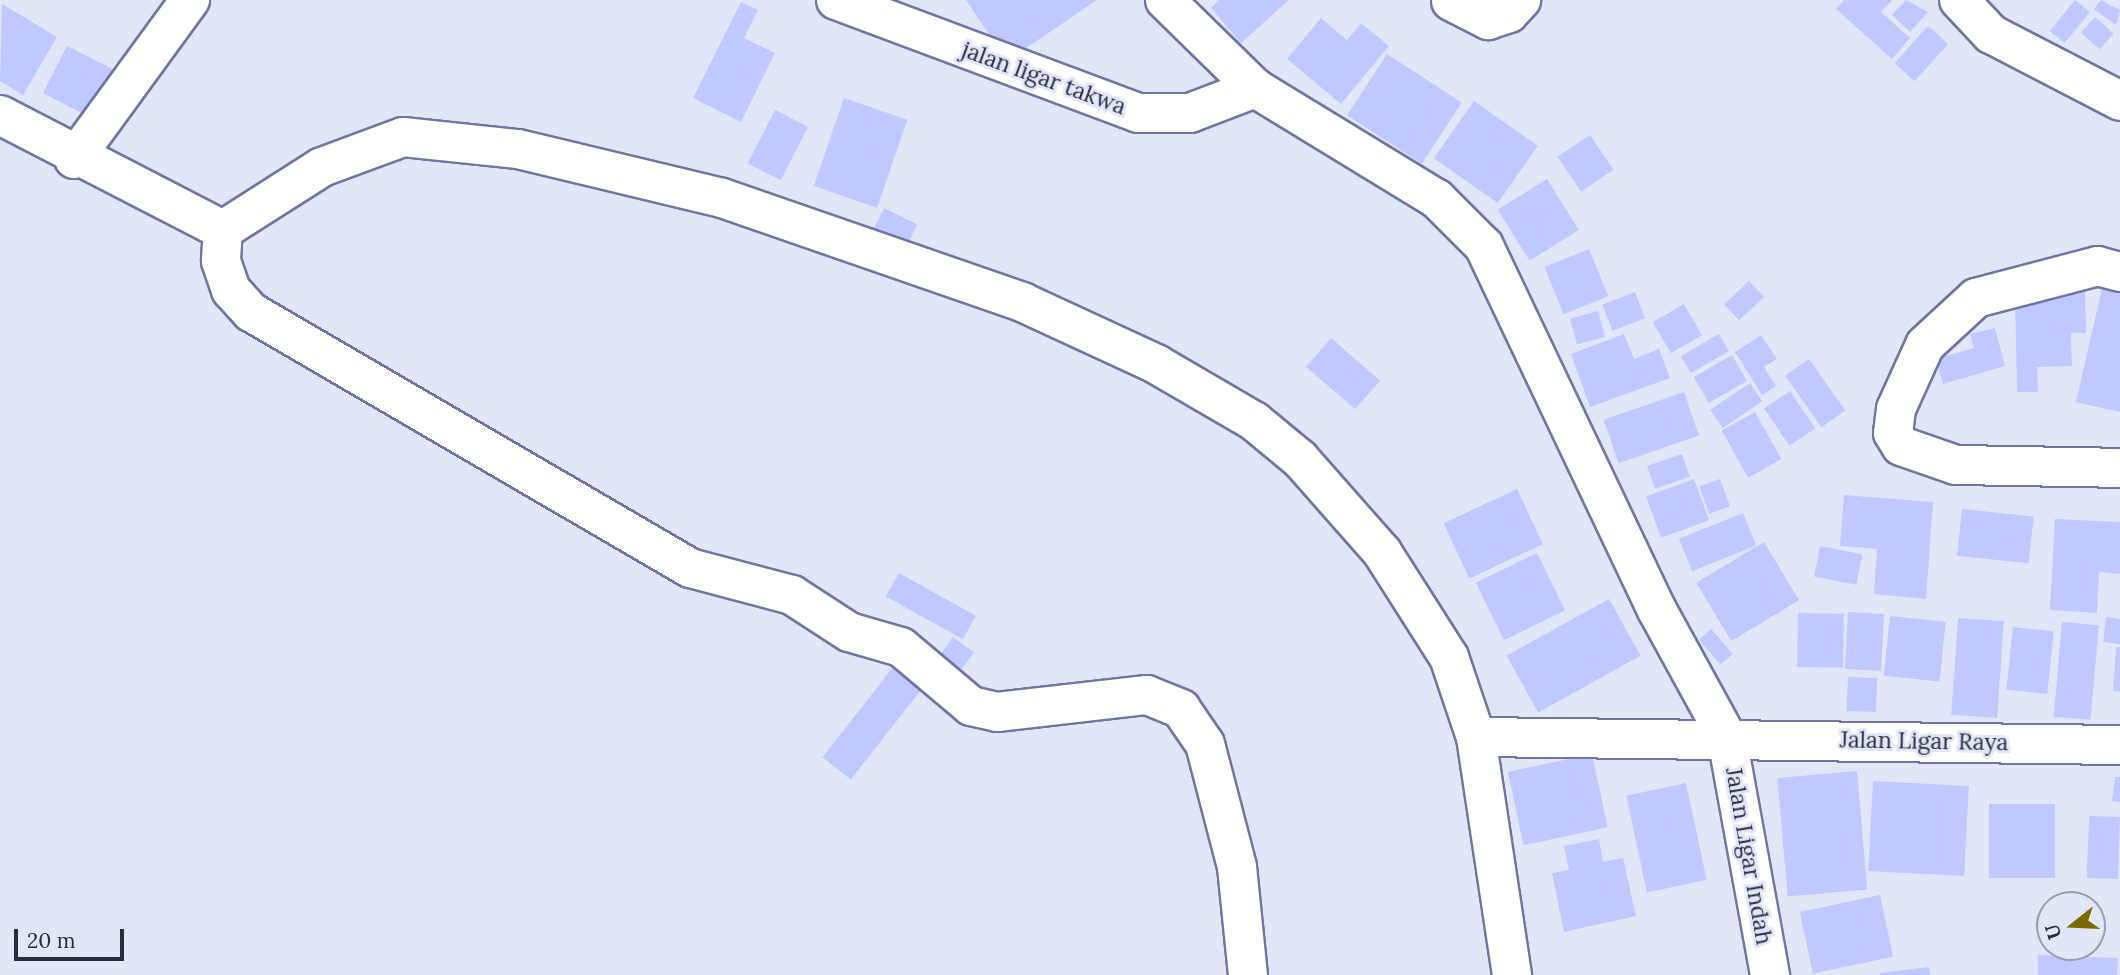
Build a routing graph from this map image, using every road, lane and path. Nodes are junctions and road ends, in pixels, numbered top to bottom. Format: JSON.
{"nodes":[{"id":1,"x":190,"y":0,"type":"edge"},
{"id":2,"x":836,"y":0,"type":"edge"},
{"id":3,"x":1165,"y":0,"type":"edge"},
{"id":4,"x":1521,"y":0,"type":"edge"},
{"id":5,"x":1959,"y":0,"type":"edge"},
{"id":6,"x":1451,"y":1,"type":"edge"},
{"id":7,"x":1255,"y":88,"type":"junction"},
{"id":8,"x":2120,"y":101,"type":"edge"},
{"id":9,"x":0,"y":115,"type":"edge"},
{"id":10,"x":75,"y":159,"type":"junction"},
{"id":11,"x":223,"y":230,"type":"junction"},
{"id":12,"x":2120,"y":272,"type":"edge"},
{"id":13,"x":2120,"y":468,"type":"edge"},
{"id":14,"x":1476,"y":737,"type":"junction"},
{"id":15,"x":1727,"y":737,"type":"junction"},
{"id":16,"x":2120,"y":745,"type":"edge"},
{"id":17,"x":1248,"y":975,"type":"edge"},
{"id":18,"x":1512,"y":975,"type":"edge"},
{"id":19,"x":1770,"y":975,"type":"edge"}],
"edges":[{"from":1,"to":10,"type":"street"},
{"from":2,"to":7,"type":"street","name":"jalan ligar takwa"},
{"from":3,"to":7,"type":"street","name":"Jalan Ligar Indah"},
{"from":4,"to":6,"type":"street"},
{"from":5,"to":8,"type":"street"},
{"from":7,"to":15,"type":"street","name":"Jalan Ligar Indah"},
{"from":9,"to":10,"type":"street"},
{"from":10,"to":11,"type":"street"},
{"from":11,"to":14,"type":"street"},
{"from":11,"to":17,"type":"street"},
{"from":12,"to":13,"type":"street"},
{"from":14,"to":15,"type":"street","name":"Jalan Ligar Raya"},
{"from":14,"to":18,"type":"street"},
{"from":15,"to":16,"type":"street","name":"Jalan Ligar Raya"},
{"from":15,"to":19,"type":"street","name":"Jalan Ligar Indah"}]}
